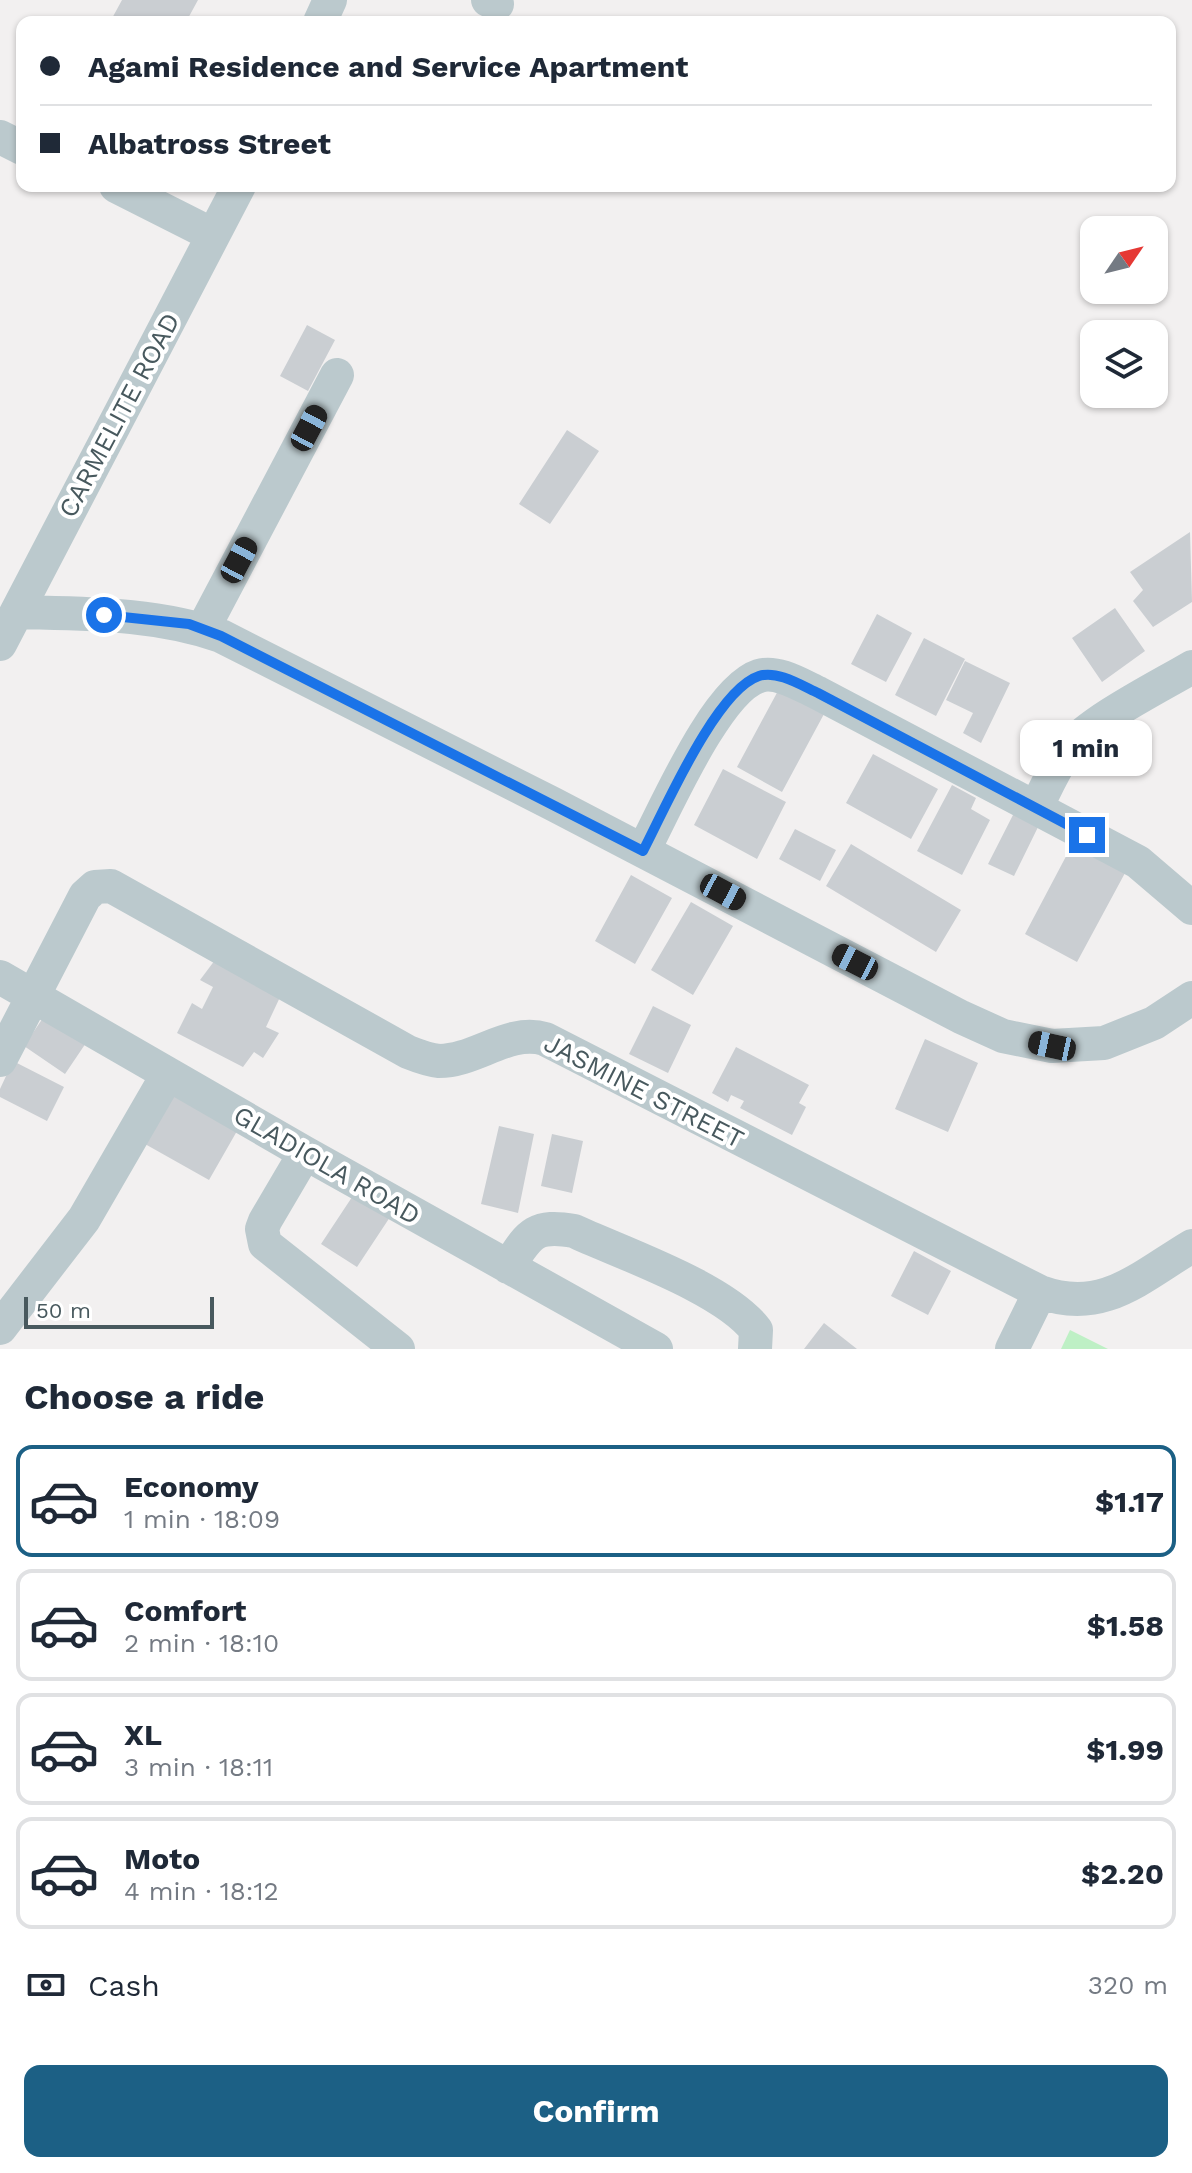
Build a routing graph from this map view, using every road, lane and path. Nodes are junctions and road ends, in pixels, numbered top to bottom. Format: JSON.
{"nodes":[{"id":1,"x":128,"y":192,"type":"edge"},
{"id":2,"x":236,"y":192,"type":"edge"},
{"id":3,"x":213,"y":235,"type":"junction"},
{"id":4,"x":337,"y":375,"type":"dead end"},
{"id":5,"x":17,"y":612,"type":"junction"},
{"id":6,"x":203,"y":629,"type":"junction"},
{"id":7,"x":0,"y":644,"type":"edge"},
{"id":8,"x":1192,"y":667,"type":"edge"},
{"id":9,"x":1036,"y":808,"type":"junction"},
{"id":10,"x":643,"y":851,"type":"junction"},
{"id":11,"x":1192,"y":908,"type":"edge"},
{"id":12,"x":0,"y":977,"type":"edge"},
{"id":13,"x":33,"y":996,"type":"junction"},
{"id":14,"x":1192,"y":998,"type":"edge"},
{"id":15,"x":0,"y":1060,"type":"edge"},
{"id":16,"x":168,"y":1074,"type":"junction"},
{"id":17,"x":305,"y":1153,"type":"junction"},
{"id":18,"x":1192,"y":1246,"type":"edge"},
{"id":19,"x":508,"y":1267,"type":"junction"},
{"id":20,"x":1040,"y":1292,"type":"junction"},
{"id":21,"x":0,"y":1328,"type":"edge"},
{"id":22,"x":398,"y":1349,"type":"edge"},
{"id":23,"x":656,"y":1349,"type":"edge"},
{"id":24,"x":755,"y":1349,"type":"edge"},
{"id":25,"x":1012,"y":1349,"type":"edge"}],
"edges":[{"from":1,"to":3,"type":"street"},
{"from":2,"to":3,"type":"street","name":"CARMELITE ROAD"},
{"from":3,"to":5,"type":"street","name":"CARMELITE ROAD"},
{"from":4,"to":6,"type":"street"},
{"from":5,"to":6,"type":"street"},
{"from":5,"to":7,"type":"street","name":"CARMELITE ROAD"},
{"from":6,"to":10,"type":"street"},
{"from":8,"to":9,"type":"street"},
{"from":9,"to":10,"type":"street"},
{"from":9,"to":11,"type":"street"},
{"from":10,"to":14,"type":"street"},
{"from":12,"to":13,"type":"street","name":"GLADIOLA ROAD"},
{"from":13,"to":15,"type":"street"},
{"from":13,"to":16,"type":"street","name":"GLADIOLA ROAD"},
{"from":13,"to":20,"type":"street","name":"JASMINE STREET"},
{"from":16,"to":17,"type":"street","name":"GLADIOLA ROAD"},
{"from":16,"to":21,"type":"street"},
{"from":17,"to":19,"type":"street","name":"GLADIOLA ROAD"},
{"from":17,"to":22,"type":"street"},
{"from":18,"to":20,"type":"street","name":"JASMINE STREET"},
{"from":19,"to":23,"type":"street","name":"GLADIOLA ROAD"},
{"from":19,"to":24,"type":"street"},
{"from":20,"to":25,"type":"street"}]}
